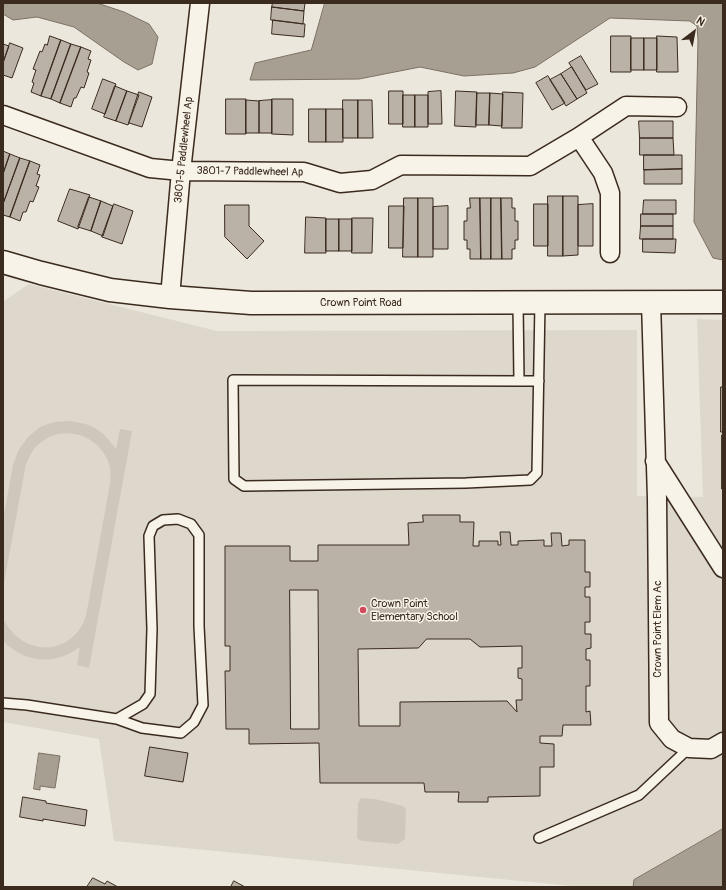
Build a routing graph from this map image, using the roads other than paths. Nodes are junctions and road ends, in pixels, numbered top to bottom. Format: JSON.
{"nodes":[{"id":1,"x":200,"y":3,"type":"edge"},
{"id":2,"x":677,"y":107,"type":"dead end"},
{"id":3,"x":3,"y":114,"type":"edge"},
{"id":4,"x":579,"y":137,"type":"junction"},
{"id":5,"x":181,"y":171,"type":"junction"},
{"id":6,"x":610,"y":253,"type":"dead end"},
{"id":7,"x":3,"y":262,"type":"edge"},
{"id":8,"x":170,"y":297,"type":"junction"},
{"id":9,"x":518,"y":302,"type":"junction"},
{"id":10,"x":540,"y":302,"type":"junction"},
{"id":11,"x":651,"y":302,"type":"junction"},
{"id":12,"x":723,"y":302,"type":"edge"},
{"id":13,"x":538,"y":380,"type":"junction"},
{"id":14,"x":519,"y":381,"type":"junction"},
{"id":15,"x":655,"y":460,"type":"junction"},
{"id":16,"x":723,"y":568,"type":"edge"},
{"id":17,"x":3,"y":703,"type":"edge"},
{"id":18,"x":117,"y":719,"type":"junction"},
{"id":19,"x":723,"y":742,"type":"edge"},
{"id":20,"x":689,"y":748,"type":"junction"},
{"id":21,"x":540,"y":838,"type":"dead end"}],
"edges":[{"from":1,"to":5,"type":"street","name":"3801-5 Paddlewheel Ap"},
{"from":2,"to":4,"type":"street","name":"3801-7 Paddlewheel Ap"},
{"from":3,"to":5,"type":"street","name":"3801-7 Paddlewheel Ap"},
{"from":4,"to":5,"type":"street","name":"3801-7 Paddlewheel Ap"},
{"from":4,"to":6,"type":"street"},
{"from":5,"to":8,"type":"street","name":"3801-5 Paddlewheel Ap"},
{"from":7,"to":8,"type":"street","name":"Crown Point Road"},
{"from":8,"to":9,"type":"street","name":"Crown Point Road"},
{"from":9,"to":10,"type":"street","name":"Crown Point Road"},
{"from":9,"to":14,"type":"lane"},
{"from":10,"to":11,"type":"street","name":"Crown Point Road"},
{"from":10,"to":13,"type":"lane"},
{"from":11,"to":12,"type":"street","name":"Crown Point Road"},
{"from":11,"to":15,"type":"street","name":"Crown Point Elem Ac"},
{"from":13,"to":14,"type":"lane"},
{"from":13,"to":14,"type":"lane"},
{"from":15,"to":16,"type":"street"},
{"from":15,"to":20,"type":"street","name":"Crown Point Elem Ac"},
{"from":17,"to":18,"type":"lane"},
{"from":18,"to":18,"type":"lane"},
{"from":19,"to":20,"type":"street","name":"Crown Point Elem Ac"},
{"from":20,"to":21,"type":"lane"}]}
